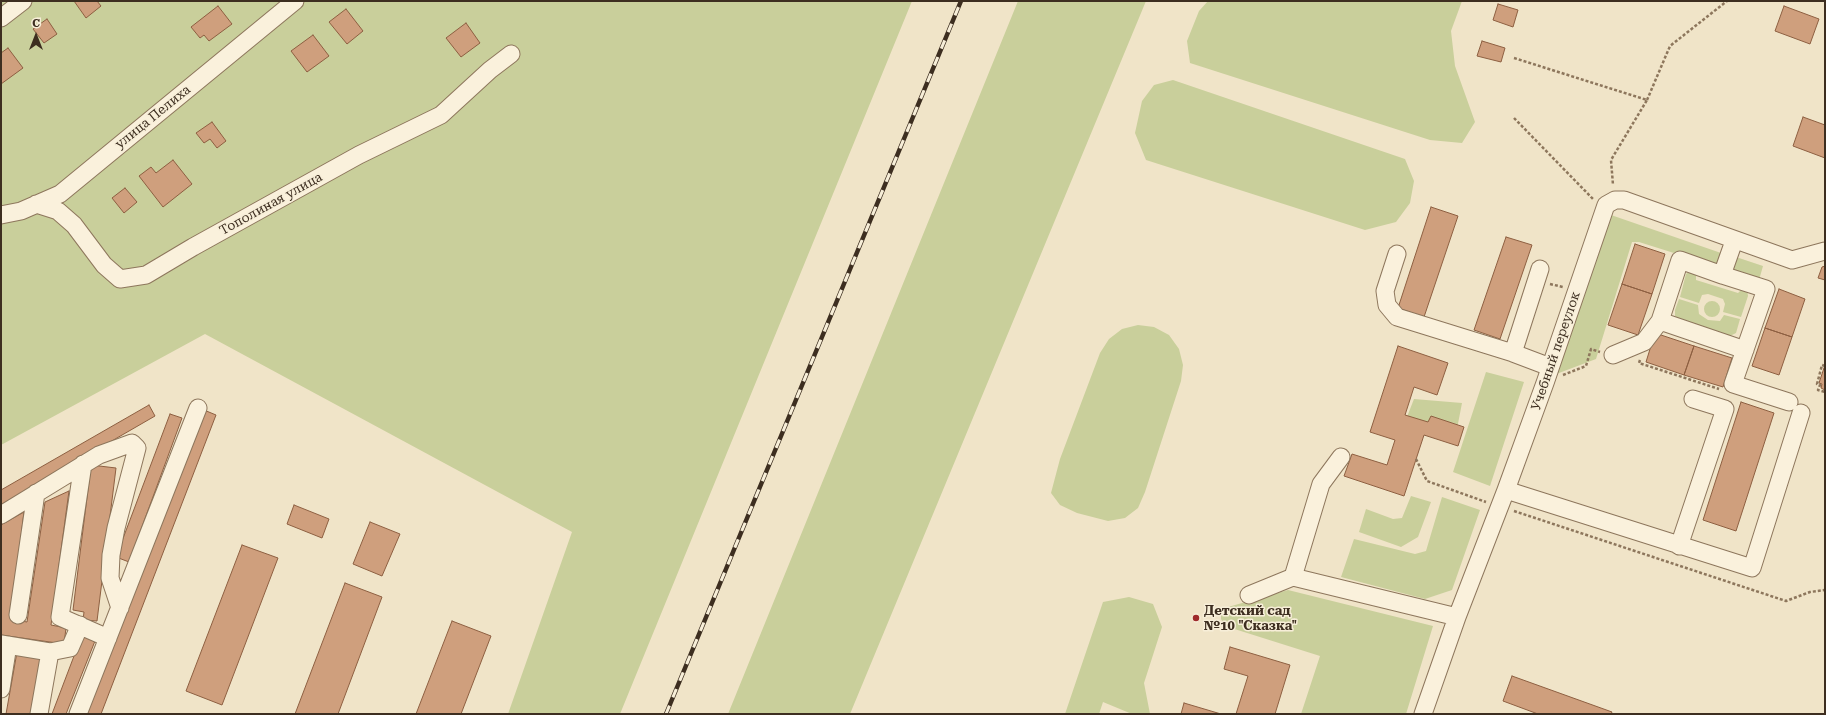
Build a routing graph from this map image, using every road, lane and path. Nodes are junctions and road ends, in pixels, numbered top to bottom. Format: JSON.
{"nodes":[{"id":1,"x":23,"y":1,"type":"edge"},
{"id":2,"x":295,"y":1,"type":"edge"},
{"id":3,"x":1728,"y":1,"type":"edge"},
{"id":4,"x":1,"y":18,"type":"edge"},
{"id":5,"x":511,"y":54,"type":"dead end"},
{"id":6,"x":1514,"y":58,"type":"dead end"},
{"id":7,"x":1648,"y":100,"type":"junction"},
{"id":8,"x":1514,"y":118,"type":"dead end"},
{"id":9,"x":36,"y":204,"type":"junction"},
{"id":10,"x":1609,"y":205,"type":"junction"},
{"id":11,"x":1,"y":215,"type":"edge"},
{"id":12,"x":1734,"y":240,"type":"junction"},
{"id":13,"x":1825,"y":251,"type":"edge"},
{"id":14,"x":1397,"y":254,"type":"dead end"},
{"id":15,"x":1538,"y":274,"type":"joint"},
{"id":16,"x":1722,"y":275,"type":"junction"},
{"id":17,"x":1576,"y":292,"type":"junction"},
{"id":18,"x":1660,"y":321,"type":"junction"},
{"id":19,"x":1644,"y":342,"type":"junction"},
{"id":20,"x":1745,"y":350,"type":"junction"},
{"id":21,"x":1513,"y":354,"type":"junction"},
{"id":22,"x":1613,"y":355,"type":"joint"},
{"id":23,"x":1825,"y":366,"type":"edge"},
{"id":24,"x":1553,"y":372,"type":"junction"},
{"id":25,"x":1733,"y":384,"type":"junction"},
{"id":26,"x":1825,"y":392,"type":"edge"},
{"id":27,"x":1693,"y":399,"type":"dead end"},
{"id":28,"x":198,"y":408,"type":"dead end"},
{"id":29,"x":1341,"y":457,"type":"dead end"},
{"id":30,"x":1416,"y":459,"type":"dead end"},
{"id":31,"x":83,"y":464,"type":"junction"},
{"id":32,"x":1506,"y":490,"type":"junction"},
{"id":33,"x":36,"y":493,"type":"junction"},
{"id":34,"x":1489,"y":502,"type":"dead end"},
{"id":35,"x":1508,"y":509,"type":"dead end"},
{"id":36,"x":1,"y":515,"type":"edge"},
{"id":37,"x":1679,"y":546,"type":"junction"},
{"id":38,"x":1293,"y":577,"type":"junction"},
{"id":39,"x":1825,"y":590,"type":"edge"},
{"id":40,"x":1249,"y":596,"type":"dead end"},
{"id":41,"x":120,"y":608,"type":"junction"},
{"id":42,"x":18,"y":615,"type":"dead end"},
{"id":43,"x":1457,"y":617,"type":"junction"},
{"id":44,"x":80,"y":625,"type":"junction"},
{"id":45,"x":108,"y":638,"type":"junction"},
{"id":46,"x":4,"y":645,"type":"edge"},
{"id":47,"x":50,"y":652,"type":"junction"},
{"id":48,"x":1,"y":689,"type":"edge"},
{"id":49,"x":39,"y":714,"type":"edge"},
{"id":50,"x":78,"y":714,"type":"edge"},
{"id":51,"x":1423,"y":714,"type":"edge"}],
"edges":[{"from":1,"to":4,"type":"street"},
{"from":2,"to":9,"type":"street","name":"улица Пелиха"},
{"from":3,"to":7,"type":"path"},
{"from":5,"to":9,"type":"street","name":"Тополиная улица"},
{"from":6,"to":7,"type":"path"},
{"from":7,"to":10,"type":"path"},
{"from":8,"to":10,"type":"path"},
{"from":9,"to":11,"type":"street","name":"улица Пелиха"},
{"from":10,"to":12,"type":"street"},
{"from":10,"to":17,"type":"street","name":"Учебный переулок"},
{"from":12,"to":13,"type":"street"},
{"from":12,"to":16,"type":"street"},
{"from":14,"to":21,"type":"street"},
{"from":15,"to":17,"type":"path"},
{"from":15,"to":21,"type":"street"},
{"from":16,"to":18,"type":"street"},
{"from":16,"to":20,"type":"street"},
{"from":17,"to":24,"type":"street","name":"Учебный переулок"},
{"from":18,"to":19,"type":"street"},
{"from":18,"to":20,"type":"street"},
{"from":19,"to":22,"type":"street"},
{"from":19,"to":25,"type":"path"},
{"from":20,"to":25,"type":"street"},
{"from":21,"to":24,"type":"street"},
{"from":22,"to":24,"type":"path"},
{"from":23,"to":26,"type":"path"},
{"from":24,"to":32,"type":"street","name":"Учебный переулок"},
{"from":25,"to":37,"type":"street"},
{"from":27,"to":37,"type":"street"},
{"from":28,"to":41,"type":"street"},
{"from":29,"to":38,"type":"street"},
{"from":30,"to":34,"type":"path"},
{"from":31,"to":33,"type":"street"},
{"from":31,"to":41,"type":"street"},
{"from":31,"to":44,"type":"street"},
{"from":32,"to":37,"type":"street"},
{"from":32,"to":43,"type":"street","name":"Учебный переулок"},
{"from":33,"to":36,"type":"street"},
{"from":33,"to":42,"type":"street"},
{"from":35,"to":39,"type":"path"},
{"from":38,"to":40,"type":"street"},
{"from":38,"to":43,"type":"street"},
{"from":41,"to":45,"type":"street"},
{"from":43,"to":51,"type":"street","name":"Учебный переулок"},
{"from":44,"to":45,"type":"street"},
{"from":44,"to":47,"type":"street"},
{"from":45,"to":50,"type":"street"},
{"from":46,"to":47,"type":"street"},
{"from":46,"to":48,"type":"street"},
{"from":47,"to":49,"type":"street"}]}
